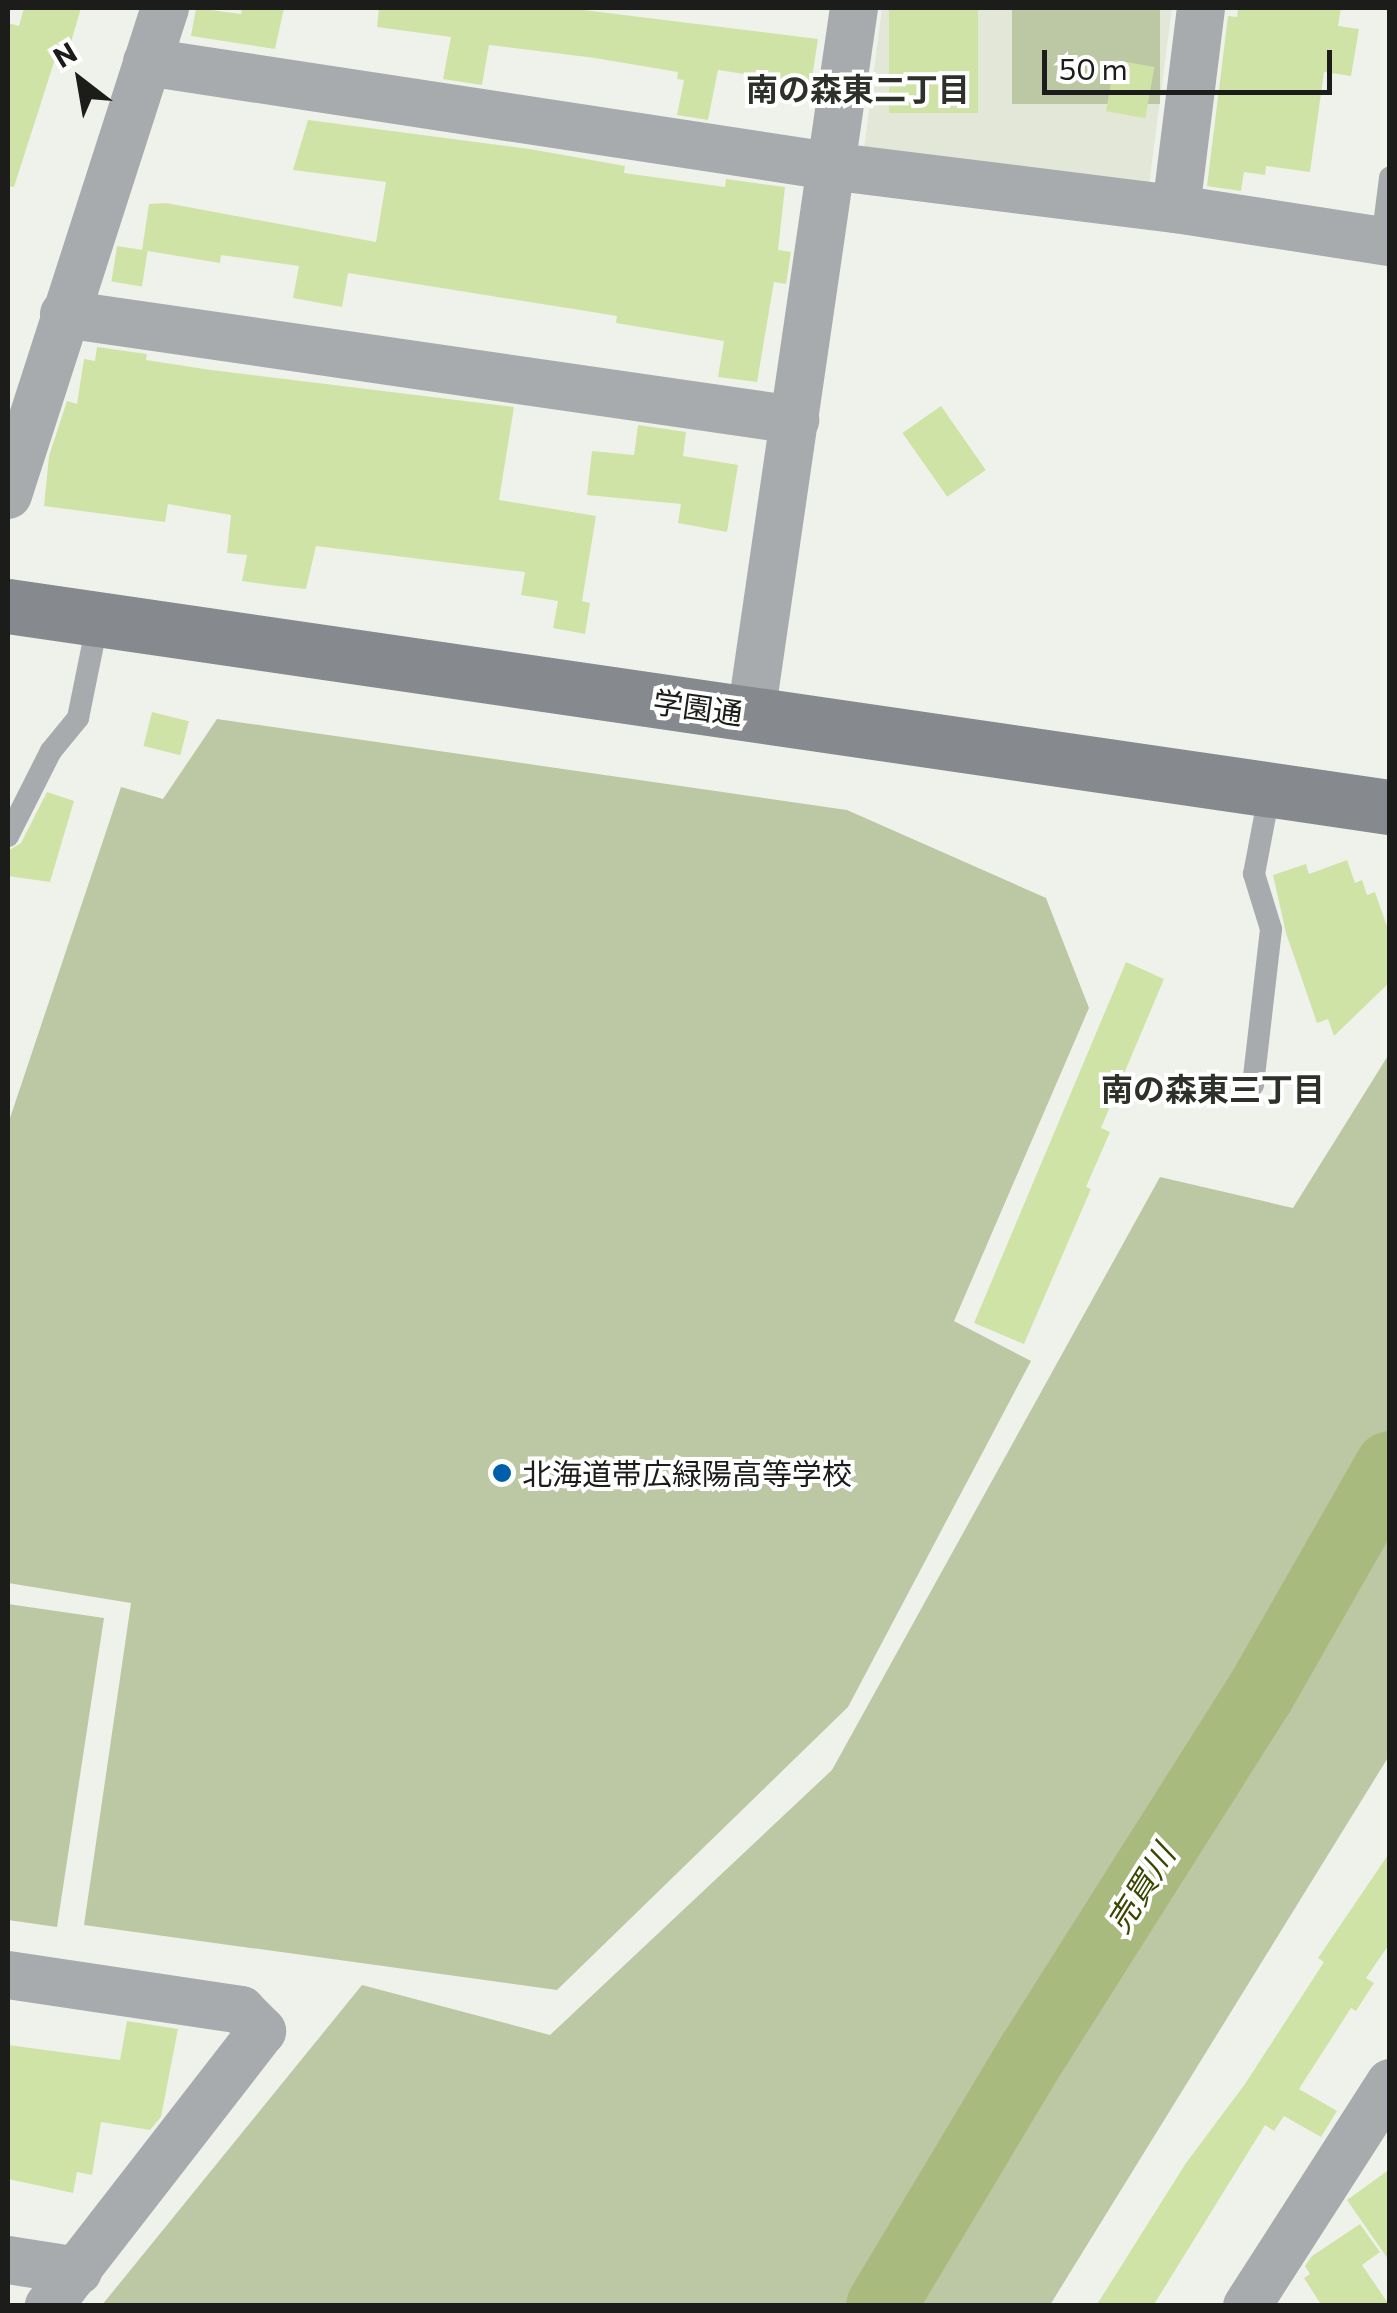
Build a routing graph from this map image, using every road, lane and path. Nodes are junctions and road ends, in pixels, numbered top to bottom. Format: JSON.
{"nodes":[{"id":1,"x":164,"y":8,"type":"edge"},
{"id":2,"x":854,"y":8,"type":"edge"},
{"id":3,"x":1201,"y":8,"type":"edge"},
{"id":4,"x":147,"y":62,"type":"junction"},
{"id":5,"x":829,"y":166,"type":"junction"},
{"id":6,"x":1390,"y":178,"type":"edge"},
{"id":7,"x":1176,"y":209,"type":"junction"},
{"id":8,"x":1386,"y":241,"type":"edge"},
{"id":9,"x":64,"y":314,"type":"junction"},
{"id":10,"x":795,"y":420,"type":"junction"},
{"id":11,"x":8,"y":495,"type":"edge"},
{"id":12,"x":8,"y":606,"type":"edge"},
{"id":13,"x":98,"y":620,"type":"junction"},
{"id":14,"x":751,"y":715,"type":"junction"},
{"id":15,"x":1270,"y":790,"type":"junction"},
{"id":16,"x":1390,"y":807,"type":"edge"},
{"id":17,"x":8,"y":836,"type":"edge"},
{"id":18,"x":1253,"y":1085,"type":"dead end"},
{"id":19,"x":8,"y":1975,"type":"edge"},
{"id":20,"x":1390,"y":2083,"type":"edge"},
{"id":21,"x":8,"y":2260,"type":"edge"},
{"id":22,"x":63,"y":2288,"type":"edge"},
{"id":23,"x":1246,"y":2306,"type":"edge"}],
"edges":[{"from":1,"to":4,"type":"street"},
{"from":2,"to":5,"type":"street"},
{"from":3,"to":7,"type":"street"},
{"from":4,"to":5,"type":"street"},
{"from":4,"to":9,"type":"street"},
{"from":5,"to":7,"type":"street"},
{"from":5,"to":10,"type":"street"},
{"from":6,"to":8,"type":"lane"},
{"from":7,"to":8,"type":"street"},
{"from":9,"to":10,"type":"street"},
{"from":9,"to":11,"type":"street"},
{"from":10,"to":14,"type":"street"},
{"from":12,"to":13,"type":"street","name":"学園通"},
{"from":13,"to":14,"type":"street","name":"学園通"},
{"from":13,"to":17,"type":"lane"},
{"from":14,"to":15,"type":"street","name":"学園通"},
{"from":15,"to":16,"type":"street","name":"学園通"},
{"from":15,"to":18,"type":"lane"},
{"from":19,"to":22,"type":"street"},
{"from":20,"to":23,"type":"street"},
{"from":21,"to":22,"type":"street"}]}
